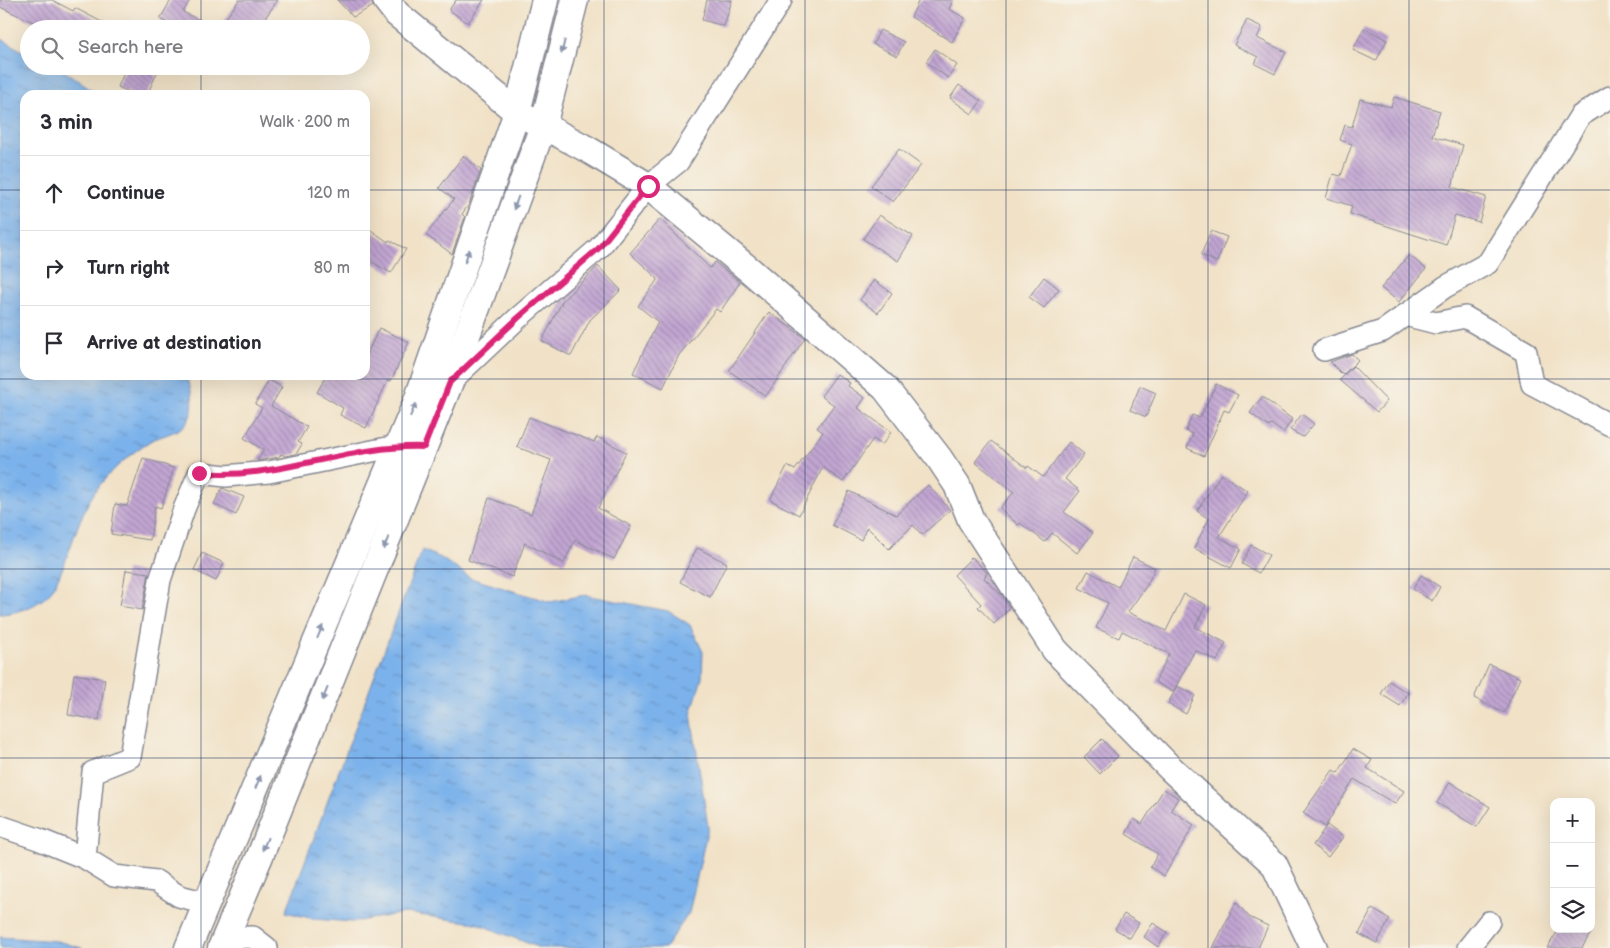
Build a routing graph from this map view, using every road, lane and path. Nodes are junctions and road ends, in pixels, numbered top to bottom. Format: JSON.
{"nodes":[{"id":1,"x":386,"y":0,"type":"edge"},
{"id":2,"x":545,"y":0,"type":"edge"},
{"id":3,"x":575,"y":0,"type":"edge"},
{"id":4,"x":781,"y":0,"type":"edge"},
{"id":5,"x":1610,"y":97,"type":"edge"},
{"id":6,"x":517,"y":112,"type":"junction"},
{"id":7,"x":544,"y":126,"type":"junction"},
{"id":8,"x":648,"y":186,"type":"junction"},
{"id":9,"x":1406,"y":315,"type":"junction"},
{"id":10,"x":1324,"y":350,"type":"dead end"},
{"id":11,"x":450,"y":382,"type":"junction"},
{"id":12,"x":1610,"y":425,"type":"edge"},
{"id":13,"x":397,"y":446,"type":"junction"},
{"id":14,"x":424,"y":447,"type":"junction"},
{"id":15,"x":0,"y":826,"type":"edge"},
{"id":16,"x":85,"y":858,"type":"junction"},
{"id":17,"x":207,"y":903,"type":"junction"},
{"id":18,"x":1489,"y":922,"type":"dead end"},
{"id":19,"x":223,"y":943,"type":"edge"},
{"id":20,"x":188,"y":948,"type":"edge"},
{"id":21,"x":267,"y":948,"type":"edge"},
{"id":22,"x":1314,"y":948,"type":"edge"},
{"id":23,"x":1468,"y":948,"type":"edge"}],
"edges":[{"from":1,"to":6,"type":"main road"},
{"from":2,"to":6,"type":"main road"},
{"from":3,"to":7,"type":"main road","one_way":true},
{"from":4,"to":8,"type":"street"},
{"from":5,"to":9,"type":"street"},
{"from":6,"to":7,"type":"main road"},
{"from":13,"to":6,"type":"main road","one_way":true},
{"from":7,"to":8,"type":"main road"},
{"from":7,"to":11,"type":"main road","one_way":true},
{"from":8,"to":11,"type":"street"},
{"from":8,"to":22,"type":"main road"},
{"from":9,"to":10,"type":"street"},
{"from":9,"to":12,"type":"street"},
{"from":11,"to":14,"type":"main road"},
{"from":13,"to":14,"type":"street"},
{"from":13,"to":16,"type":"street"},
{"from":17,"to":13,"type":"main road","one_way":true},
{"from":14,"to":19,"type":"main road","one_way":true},
{"from":15,"to":16,"type":"street"},
{"from":16,"to":17,"type":"street"},
{"from":17,"to":20,"type":"main road"},
{"from":18,"to":23,"type":"street"},
{"from":19,"to":21,"type":"street"}]}
